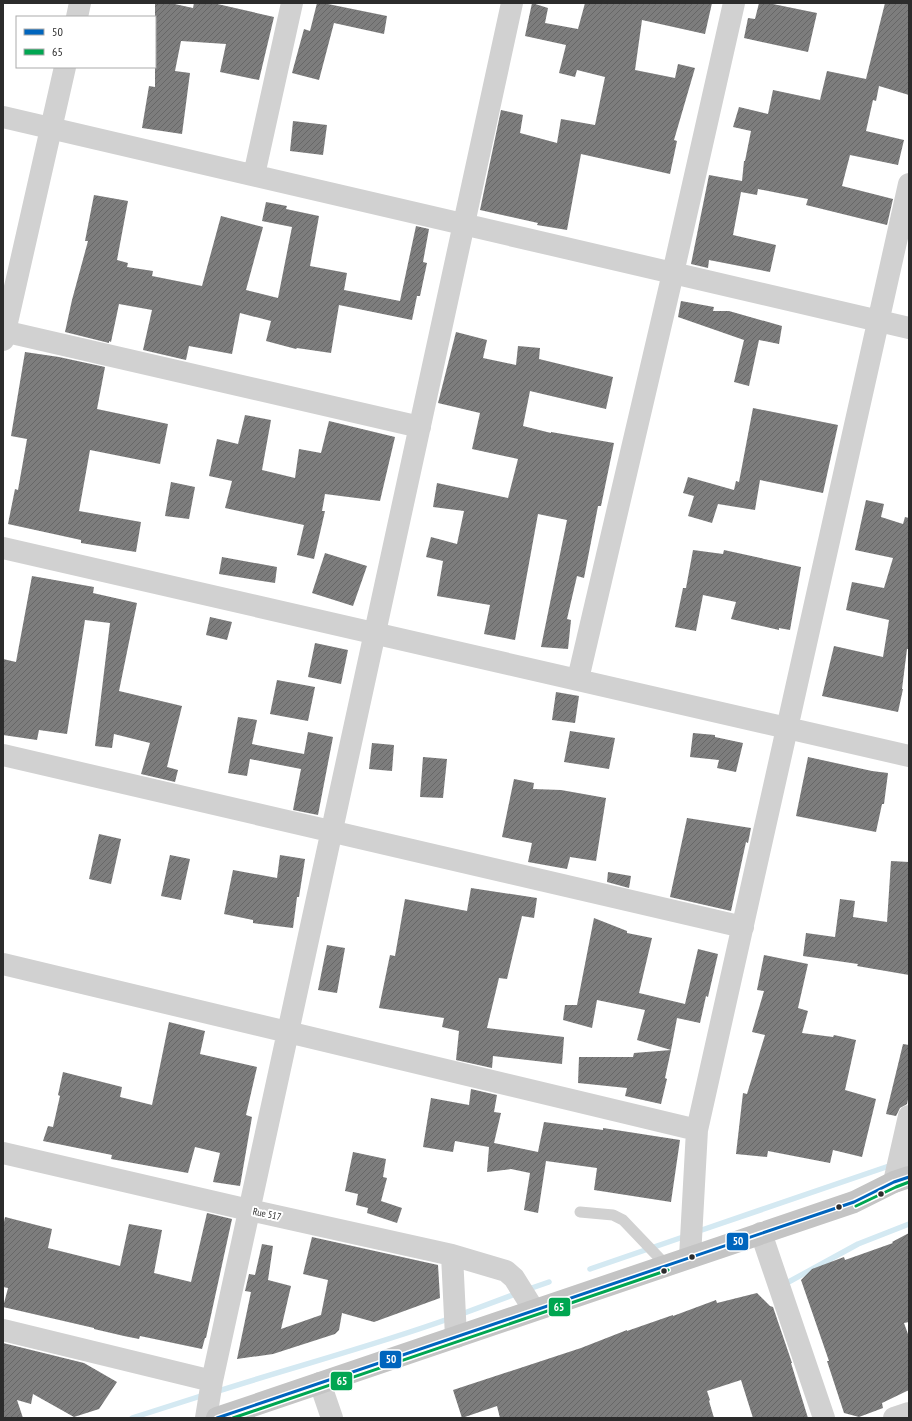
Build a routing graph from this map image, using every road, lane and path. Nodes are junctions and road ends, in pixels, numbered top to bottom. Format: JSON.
{"nodes":[{"id":1,"x":80,"y":3,"type":"edge"},
{"id":2,"x":292,"y":3,"type":"edge"},
{"id":3,"x":512,"y":3,"type":"edge"},
{"id":4,"x":734,"y":3,"type":"edge"},
{"id":5,"x":77,"y":16,"type":"edge"},
{"id":6,"x":65,"y":68,"type":"edge"},
{"id":7,"x":3,"y":117,"type":"edge"},
{"id":8,"x":51,"y":128,"type":"junction"},
{"id":9,"x":254,"y":175,"type":"junction"},
{"id":10,"x":909,"y":184,"type":"edge"},
{"id":11,"x":464,"y":224,"type":"junction"},
{"id":12,"x":673,"y":273,"type":"junction"},
{"id":13,"x":878,"y":321,"type":"junction"},
{"id":14,"x":909,"y":328,"type":"edge"},
{"id":15,"x":4,"y":334,"type":"edge"},
{"id":16,"x":420,"y":427,"type":"junction"},
{"id":17,"x":3,"y":548,"type":"edge"},
{"id":18,"x":375,"y":633,"type":"junction"},
{"id":19,"x":578,"y":679,"type":"junction"},
{"id":20,"x":788,"y":728,"type":"junction"},
{"id":21,"x":3,"y":755,"type":"edge"},
{"id":22,"x":909,"y":756,"type":"edge"},
{"id":23,"x":332,"y":832,"type":"junction"},
{"id":24,"x":743,"y":927,"type":"junction"},
{"id":25,"x":3,"y":964,"type":"edge"},
{"id":26,"x":288,"y":1032,"type":"junction"},
{"id":27,"x":909,"y":1116,"type":"edge"},
{"id":28,"x":698,"y":1130,"type":"junction"},
{"id":29,"x":3,"y":1153,"type":"edge"},
{"id":30,"x":901,"y":1180,"type":"edge"},
{"id":31,"x":249,"y":1210,"type":"junction"},
{"id":32,"x":580,"y":1212,"type":"dead end"},
{"id":33,"x":762,"y":1233,"type":"junction"},
{"id":34,"x":452,"y":1255,"type":"junction"},
{"id":35,"x":690,"y":1257,"type":"junction"},
{"id":36,"x":666,"y":1265,"type":"junction"},
{"id":37,"x":534,"y":1310,"type":"junction"},
{"id":38,"x":3,"y":1330,"type":"edge"},
{"id":39,"x":456,"y":1337,"type":"junction"},
{"id":40,"x":212,"y":1381,"type":"junction"},
{"id":41,"x":320,"y":1383,"type":"junction"},
{"id":42,"x":909,"y":1413,"type":"edge"},
{"id":43,"x":206,"y":1418,"type":"edge"},
{"id":44,"x":217,"y":1418,"type":"edge"},
{"id":45,"x":332,"y":1418,"type":"edge"},
{"id":46,"x":824,"y":1418,"type":"edge"},
{"id":47,"x":894,"y":1418,"type":"edge"}],
"edges":[{"from":1,"to":5,"type":"street"},
{"from":2,"to":9,"type":"street"},
{"from":3,"to":11,"type":"street"},
{"from":4,"to":12,"type":"street"},
{"from":6,"to":8,"type":"street"},
{"from":7,"to":8,"type":"street"},
{"from":8,"to":9,"type":"street"},
{"from":8,"to":15,"type":"street"},
{"from":9,"to":11,"type":"street"},
{"from":10,"to":13,"type":"street"},
{"from":11,"to":12,"type":"street"},
{"from":11,"to":16,"type":"street"},
{"from":12,"to":13,"type":"street"},
{"from":12,"to":19,"type":"street"},
{"from":13,"to":14,"type":"street"},
{"from":13,"to":20,"type":"street"},
{"from":15,"to":16,"type":"street"},
{"from":16,"to":18,"type":"street"},
{"from":17,"to":18,"type":"street"},
{"from":18,"to":19,"type":"street"},
{"from":18,"to":23,"type":"street"},
{"from":19,"to":20,"type":"street"},
{"from":20,"to":22,"type":"street"},
{"from":20,"to":24,"type":"street"},
{"from":21,"to":23,"type":"street"},
{"from":23,"to":24,"type":"street"},
{"from":23,"to":26,"type":"street"},
{"from":24,"to":28,"type":"street"},
{"from":25,"to":26,"type":"street"},
{"from":26,"to":28,"type":"street"},
{"from":26,"to":31,"type":"street"},
{"from":27,"to":30,"type":"street"},
{"from":28,"to":35,"type":"street"},
{"from":29,"to":31,"type":"street","name":"Rue 517"},
{"from":30,"to":33,"type":"main road"},
{"from":31,"to":34,"type":"street","name":"Rue 517"},
{"from":31,"to":40,"type":"street"},
{"from":32,"to":36,"type":"lane"},
{"from":33,"to":35,"type":"main road"},
{"from":33,"to":46,"type":"street"},
{"from":34,"to":37,"type":"street","name":"Rue 517"},
{"from":34,"to":39,"type":"street"},
{"from":35,"to":36,"type":"main road"},
{"from":36,"to":37,"type":"main road"},
{"from":37,"to":39,"type":"main road"},
{"from":38,"to":40,"type":"street"},
{"from":39,"to":41,"type":"main road"},
{"from":40,"to":43,"type":"street"},
{"from":41,"to":44,"type":"main road"},
{"from":41,"to":45,"type":"street"},
{"from":42,"to":47,"type":"street"}]}
